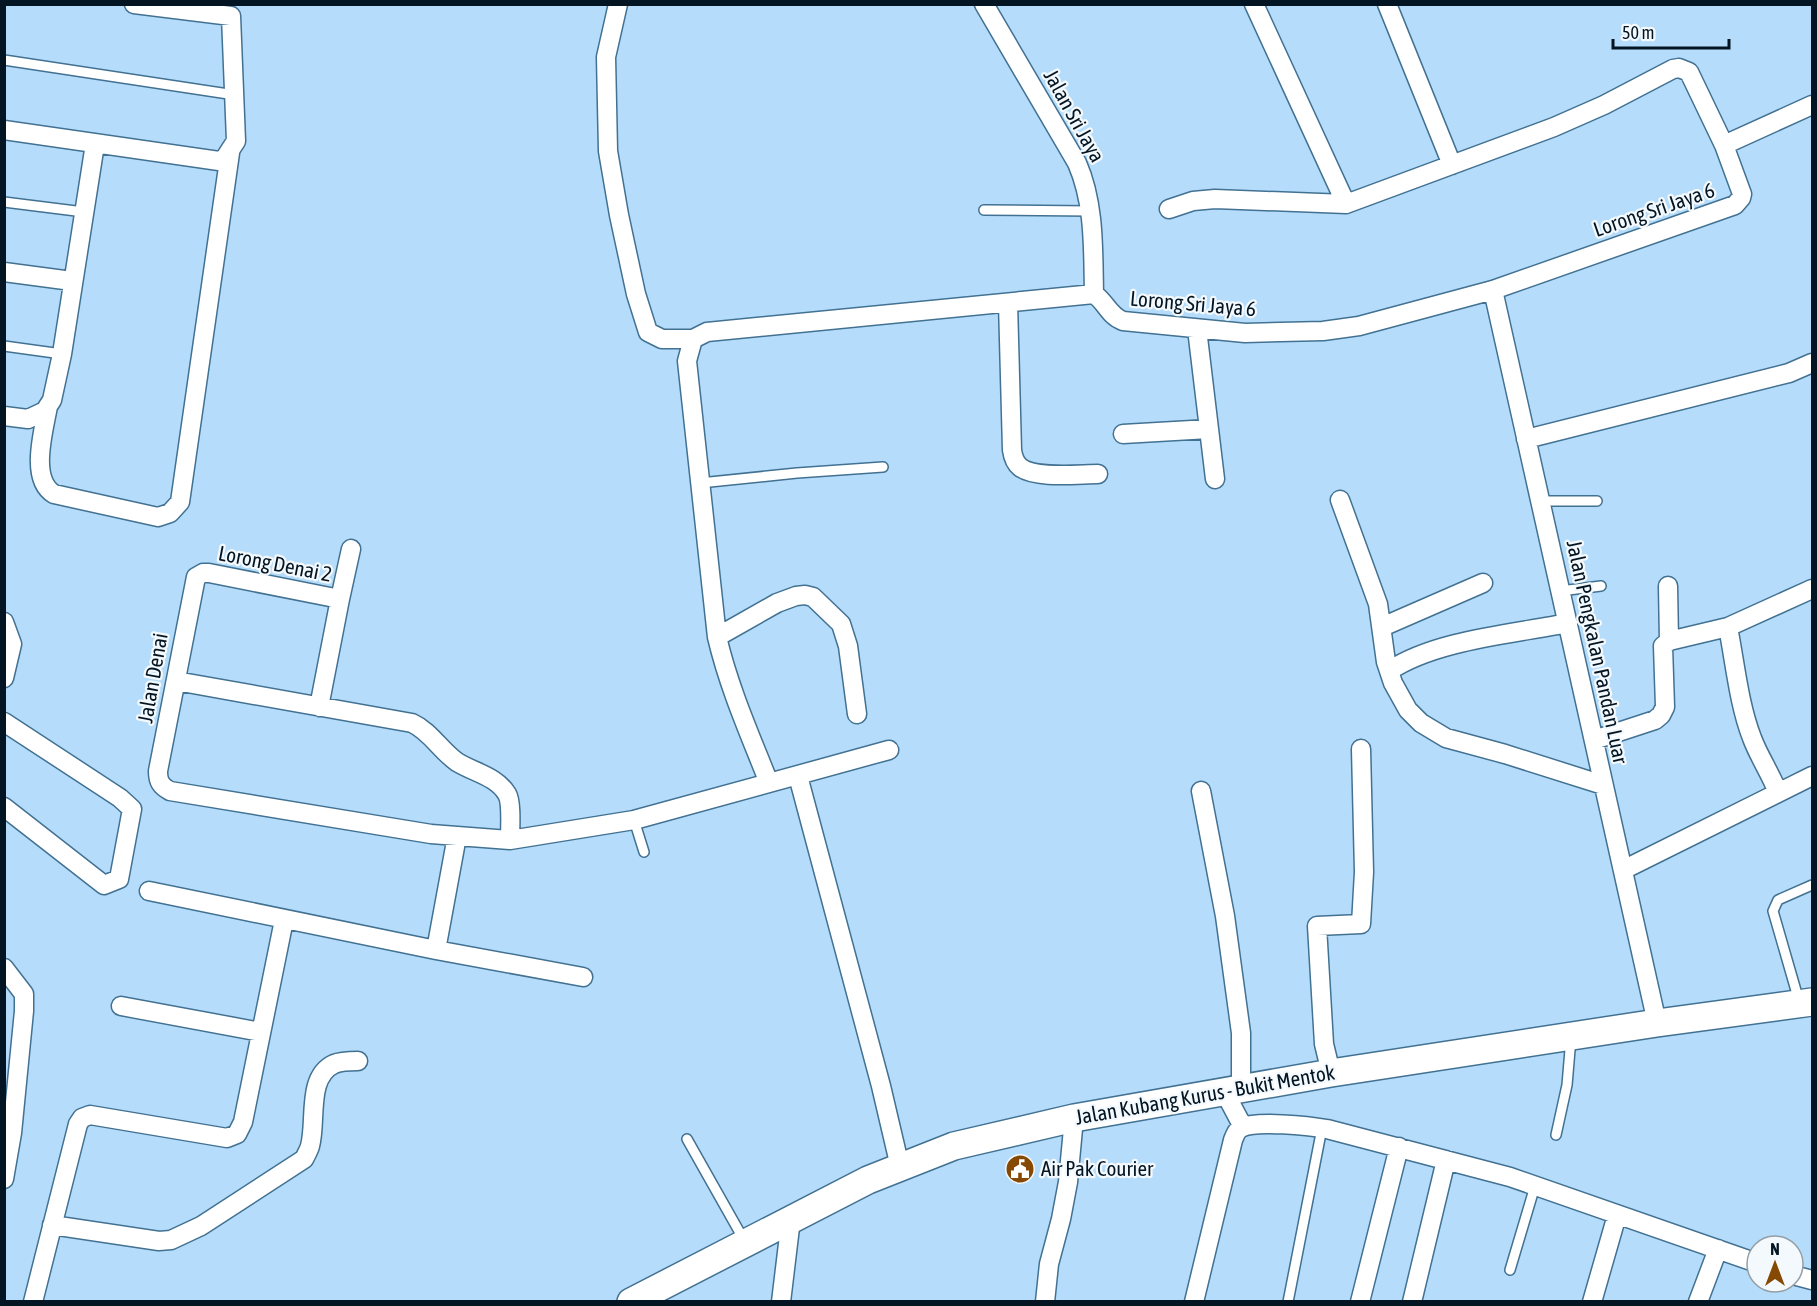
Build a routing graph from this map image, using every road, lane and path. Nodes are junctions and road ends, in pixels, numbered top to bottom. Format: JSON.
{"nodes":[{"id":1,"x":134,"y":4,"type":"edge"},
{"id":2,"x":618,"y":4,"type":"edge"},
{"id":3,"x":984,"y":4,"type":"edge"},
{"id":4,"x":1254,"y":4,"type":"edge"},
{"id":5,"x":1387,"y":4,"type":"edge"},
{"id":6,"x":166,"y":7,"type":"edge"},
{"id":7,"x":231,"y":10,"type":"edge"},
{"id":8,"x":4,"y":60,"type":"edge"},
{"id":9,"x":235,"y":95,"type":"junction"},
{"id":10,"x":1812,"y":105,"type":"edge"},
{"id":11,"x":4,"y":130,"type":"edge"},
{"id":12,"x":95,"y":144,"type":"junction"},
{"id":13,"x":1724,"y":145,"type":"junction"},
{"id":14,"x":230,"y":153,"type":"junction"},
{"id":15,"x":1452,"y":165,"type":"junction"},
{"id":16,"x":4,"y":202,"type":"edge"},
{"id":17,"x":1346,"y":204,"type":"junction"},
{"id":18,"x":1169,"y":209,"type":"dead end"},
{"id":19,"x":984,"y":210,"type":"dead end"},
{"id":20,"x":1091,"y":211,"type":"junction"},
{"id":21,"x":84,"y":212,"type":"junction"},
{"id":22,"x":4,"y":272,"type":"edge"},
{"id":23,"x":72,"y":281,"type":"junction"},
{"id":24,"x":1493,"y":290,"type":"junction"},
{"id":25,"x":1094,"y":294,"type":"junction"},
{"id":26,"x":1008,"y":303,"type":"junction"},
{"id":27,"x":1197,"y":329,"type":"junction"},
{"id":28,"x":687,"y":338,"type":"junction"},
{"id":29,"x":4,"y":346,"type":"edge"},
{"id":30,"x":62,"y":354,"type":"junction"},
{"id":31,"x":1812,"y":363,"type":"edge"},
{"id":32,"x":48,"y":406,"type":"junction"},
{"id":33,"x":4,"y":416,"type":"edge"},
{"id":34,"x":1209,"y":429,"type":"junction"},
{"id":35,"x":1123,"y":434,"type":"dead end"},
{"id":36,"x":1526,"y":439,"type":"junction"},
{"id":37,"x":883,"y":467,"type":"dead end"},
{"id":38,"x":1098,"y":474,"type":"dead end"},
{"id":39,"x":1215,"y":479,"type":"dead end"},
{"id":40,"x":700,"y":483,"type":"junction"},
{"id":41,"x":1340,"y":500,"type":"dead end"},
{"id":42,"x":1540,"y":501,"type":"junction"},
{"id":43,"x":1597,"y":501,"type":"dead end"},
{"id":44,"x":351,"y":549,"type":"dead end"},
{"id":45,"x":203,"y":573,"type":"joint"},
{"id":46,"x":1484,"y":583,"type":"dead end"},
{"id":47,"x":1600,"y":586,"type":"dead end"},
{"id":48,"x":1668,"y":586,"type":"dead end"},
{"id":49,"x":1812,"y":589,"type":"edge"},
{"id":50,"x":1560,"y":591,"type":"junction"},
{"id":51,"x":340,"y":599,"type":"junction"},
{"id":52,"x":4,"y":622,"type":"edge"},
{"id":53,"x":1568,"y":623,"type":"junction"},
{"id":54,"x":1382,"y":627,"type":"junction"},
{"id":55,"x":1728,"y":627,"type":"junction"},
{"id":56,"x":717,"y":638,"type":"junction"},
{"id":57,"x":1669,"y":641,"type":"junction"},
{"id":58,"x":1389,"y":670,"type":"junction"},
{"id":59,"x":4,"y":678,"type":"edge"},
{"id":60,"x":176,"y":681,"type":"junction"},
{"id":61,"x":319,"y":707,"type":"junction"},
{"id":62,"x":856,"y":714,"type":"dead end"},
{"id":63,"x":4,"y":722,"type":"edge"},
{"id":64,"x":1594,"y":740,"type":"junction"},
{"id":65,"x":1361,"y":749,"type":"dead end"},
{"id":66,"x":889,"y":750,"type":"dead end"},
{"id":67,"x":798,"y":776,"type":"junction"},
{"id":68,"x":1812,"y":776,"type":"edge"},
{"id":69,"x":769,"y":783,"type":"junction"},
{"id":70,"x":1603,"y":785,"type":"junction"},
{"id":71,"x":1201,"y":791,"type":"dead end"},
{"id":72,"x":1778,"y":793,"type":"junction"},
{"id":73,"x":4,"y":807,"type":"edge"},
{"id":74,"x":634,"y":820,"type":"junction"},
{"id":75,"x":457,"y":836,"type":"junction"},
{"id":76,"x":510,"y":840,"type":"junction"},
{"id":77,"x":644,"y":852,"type":"dead end"},
{"id":78,"x":1623,"y":870,"type":"junction"},
{"id":79,"x":1812,"y":885,"type":"edge"},
{"id":80,"x":149,"y":891,"type":"dead end"},
{"id":81,"x":284,"y":920,"type":"junction"},
{"id":82,"x":436,"y":951,"type":"junction"},
{"id":83,"x":4,"y":968,"type":"edge"},
{"id":84,"x":583,"y":977,"type":"dead end"},
{"id":85,"x":1806,"y":1003,"type":"edge"},
{"id":86,"x":121,"y":1006,"type":"dead end"},
{"id":87,"x":1657,"y":1023,"type":"junction"},
{"id":88,"x":261,"y":1032,"type":"junction"},
{"id":89,"x":1571,"y":1036,"type":"junction"},
{"id":90,"x":358,"y":1061,"type":"dead end"},
{"id":91,"x":1331,"y":1073,"type":"junction"},
{"id":92,"x":1232,"y":1090,"type":"junction"},
{"id":93,"x":1074,"y":1118,"type":"junction"},
{"id":94,"x":1243,"y":1127,"type":"junction"},
{"id":95,"x":1322,"y":1128,"type":"junction"},
{"id":96,"x":8,"y":1130,"type":"edge"},
{"id":97,"x":1556,"y":1135,"type":"dead end"},
{"id":98,"x":687,"y":1139,"type":"dead end"},
{"id":99,"x":1399,"y":1147,"type":"junction"},
{"id":100,"x":1446,"y":1160,"type":"junction"},
{"id":101,"x":887,"y":1172,"type":"junction"},
{"id":102,"x":4,"y":1179,"type":"edge"},
{"id":103,"x":1535,"y":1186,"type":"junction"},
{"id":104,"x":1617,"y":1215,"type":"junction"},
{"id":105,"x":791,"y":1219,"type":"junction"},
{"id":106,"x":52,"y":1225,"type":"junction"},
{"id":107,"x":745,"y":1242,"type":"junction"},
{"id":108,"x":1718,"y":1249,"type":"junction"},
{"id":109,"x":1745,"y":1259,"type":"edge"},
{"id":110,"x":1510,"y":1270,"type":"dead end"},
{"id":111,"x":639,"y":1300,"type":"edge"},
{"id":112,"x":33,"y":1302,"type":"edge"},
{"id":113,"x":781,"y":1302,"type":"edge"},
{"id":114,"x":1045,"y":1302,"type":"edge"},
{"id":115,"x":1194,"y":1302,"type":"edge"},
{"id":116,"x":1288,"y":1302,"type":"edge"},
{"id":117,"x":1360,"y":1302,"type":"edge"},
{"id":118,"x":1412,"y":1302,"type":"edge"},
{"id":119,"x":1592,"y":1302,"type":"edge"},
{"id":120,"x":1698,"y":1302,"type":"edge"}],
"edges":[{"from":1,"to":6,"type":"street"},
{"from":2,"to":28,"type":"street"},
{"from":3,"to":20,"type":"street","name":"Jalan Sri Jaya"},
{"from":4,"to":17,"type":"street"},
{"from":5,"to":15,"type":"street"},
{"from":6,"to":7,"type":"street"},
{"from":7,"to":9,"type":"street"},
{"from":8,"to":9,"type":"lane"},
{"from":9,"to":14,"type":"street"},
{"from":10,"to":13,"type":"street"},
{"from":11,"to":12,"type":"street"},
{"from":12,"to":14,"type":"street"},
{"from":12,"to":21,"type":"street"},
{"from":13,"to":15,"type":"street","name":"Lorong Sri Jaya 6"},
{"from":13,"to":24,"type":"street","name":"Lorong Sri Jaya 6"},
{"from":14,"to":32,"type":"street"},
{"from":15,"to":17,"type":"street","name":"Lorong Sri Jaya 6"},
{"from":16,"to":21,"type":"lane"},
{"from":17,"to":18,"type":"street","name":"Lorong Sri Jaya 6"},
{"from":19,"to":20,"type":"lane"},
{"from":20,"to":25,"type":"street","name":"Jalan Sri Jaya"},
{"from":21,"to":23,"type":"street"},
{"from":22,"to":23,"type":"street"},
{"from":23,"to":30,"type":"street"},
{"from":24,"to":27,"type":"street","name":"Lorong Sri Jaya 6"},
{"from":24,"to":36,"type":"street","name":"Jalan Pengkalan Pandan Luar"},
{"from":25,"to":26,"type":"street"},
{"from":25,"to":27,"type":"street","name":"Lorong Sri Jaya 6"},
{"from":26,"to":28,"type":"street"},
{"from":26,"to":38,"type":"street"},
{"from":27,"to":34,"type":"street"},
{"from":28,"to":40,"type":"street"},
{"from":29,"to":30,"type":"lane"},
{"from":30,"to":32,"type":"street"},
{"from":31,"to":36,"type":"street"},
{"from":32,"to":33,"type":"street"},
{"from":34,"to":35,"type":"street"},
{"from":34,"to":39,"type":"street"},
{"from":36,"to":42,"type":"street","name":"Jalan Pengkalan Pandan Luar"},
{"from":37,"to":40,"type":"lane"},
{"from":40,"to":56,"type":"street"},
{"from":41,"to":54,"type":"street"},
{"from":42,"to":43,"type":"lane"},
{"from":42,"to":50,"type":"street","name":"Jalan Pengkalan Pandan Luar"},
{"from":44,"to":51,"type":"street"},
{"from":45,"to":51,"type":"street","name":"Lorong Denai 2"},
{"from":45,"to":60,"type":"street","name":"Jalan Denai"},
{"from":46,"to":54,"type":"street"},
{"from":47,"to":50,"type":"lane"},
{"from":48,"to":57,"type":"street"},
{"from":49,"to":55,"type":"street"},
{"from":50,"to":53,"type":"street","name":"Jalan Pengkalan Pandan Luar"},
{"from":51,"to":61,"type":"street"},
{"from":52,"to":59,"type":"street"},
{"from":53,"to":58,"type":"street"},
{"from":53,"to":64,"type":"street","name":"Jalan Pengkalan Pandan Luar"},
{"from":54,"to":58,"type":"street"},
{"from":55,"to":57,"type":"street"},
{"from":55,"to":72,"type":"street"},
{"from":56,"to":62,"type":"street"},
{"from":56,"to":69,"type":"street"},
{"from":57,"to":64,"type":"street"},
{"from":58,"to":70,"type":"street"},
{"from":60,"to":61,"type":"street"},
{"from":60,"to":75,"type":"street","name":"Jalan Denai"},
{"from":61,"to":76,"type":"street"},
{"from":63,"to":73,"type":"street"},
{"from":64,"to":70,"type":"street","name":"Jalan Pengkalan Pandan Luar"},
{"from":65,"to":91,"type":"street"},
{"from":66,"to":67,"type":"street"},
{"from":67,"to":69,"type":"street"},
{"from":67,"to":101,"type":"street"},
{"from":68,"to":72,"type":"street"},
{"from":69,"to":74,"type":"street"},
{"from":70,"to":78,"type":"street","name":"Jalan Pengkalan Pandan Luar"},
{"from":71,"to":92,"type":"street"},
{"from":72,"to":78,"type":"street"},
{"from":74,"to":76,"type":"street"},
{"from":74,"to":77,"type":"lane"},
{"from":75,"to":76,"type":"street"},
{"from":75,"to":82,"type":"street"},
{"from":78,"to":87,"type":"street","name":"Jalan Pengkalan Pandan Luar"},
{"from":79,"to":85,"type":"lane"},
{"from":80,"to":81,"type":"street"},
{"from":81,"to":82,"type":"street"},
{"from":81,"to":88,"type":"street"},
{"from":82,"to":84,"type":"street"},
{"from":83,"to":96,"type":"street"},
{"from":85,"to":87,"type":"main road","name":"Jalan Kubang Kurus - Bukit Mentok"},
{"from":86,"to":88,"type":"street"},
{"from":87,"to":89,"type":"main road","name":"Jalan Kubang Kurus - Bukit Mentok"},
{"from":88,"to":106,"type":"street"},
{"from":89,"to":91,"type":"main road","name":"Jalan Kubang Kurus - Bukit Mentok"},
{"from":89,"to":97,"type":"lane"},
{"from":90,"to":106,"type":"street"},
{"from":91,"to":92,"type":"main road","name":"Jalan Kubang Kurus - Bukit Mentok"},
{"from":92,"to":93,"type":"main road","name":"Jalan Kubang Kurus - Bukit Mentok"},
{"from":92,"to":94,"type":"street"},
{"from":93,"to":101,"type":"main road","name":"Jalan Kubang Kurus - Bukit Mentok"},
{"from":93,"to":114,"type":"street"},
{"from":94,"to":95,"type":"street"},
{"from":94,"to":115,"type":"street"},
{"from":95,"to":99,"type":"street"},
{"from":95,"to":116,"type":"lane"},
{"from":96,"to":102,"type":"street"},
{"from":98,"to":107,"type":"lane"},
{"from":99,"to":100,"type":"street"},
{"from":99,"to":117,"type":"street"},
{"from":100,"to":103,"type":"street"},
{"from":100,"to":118,"type":"street"},
{"from":101,"to":105,"type":"main road","name":"Jalan Kubang Kurus - Bukit Mentok"},
{"from":103,"to":104,"type":"street"},
{"from":103,"to":110,"type":"lane"},
{"from":104,"to":108,"type":"street"},
{"from":104,"to":119,"type":"street"},
{"from":105,"to":107,"type":"main road","name":"Jalan Kubang Kurus - Bukit Mentok"},
{"from":105,"to":113,"type":"street"},
{"from":106,"to":112,"type":"street"},
{"from":107,"to":111,"type":"main road","name":"Jalan Kubang Kurus - Bukit Mentok"},
{"from":108,"to":109,"type":"street"},
{"from":108,"to":120,"type":"street"}]}
